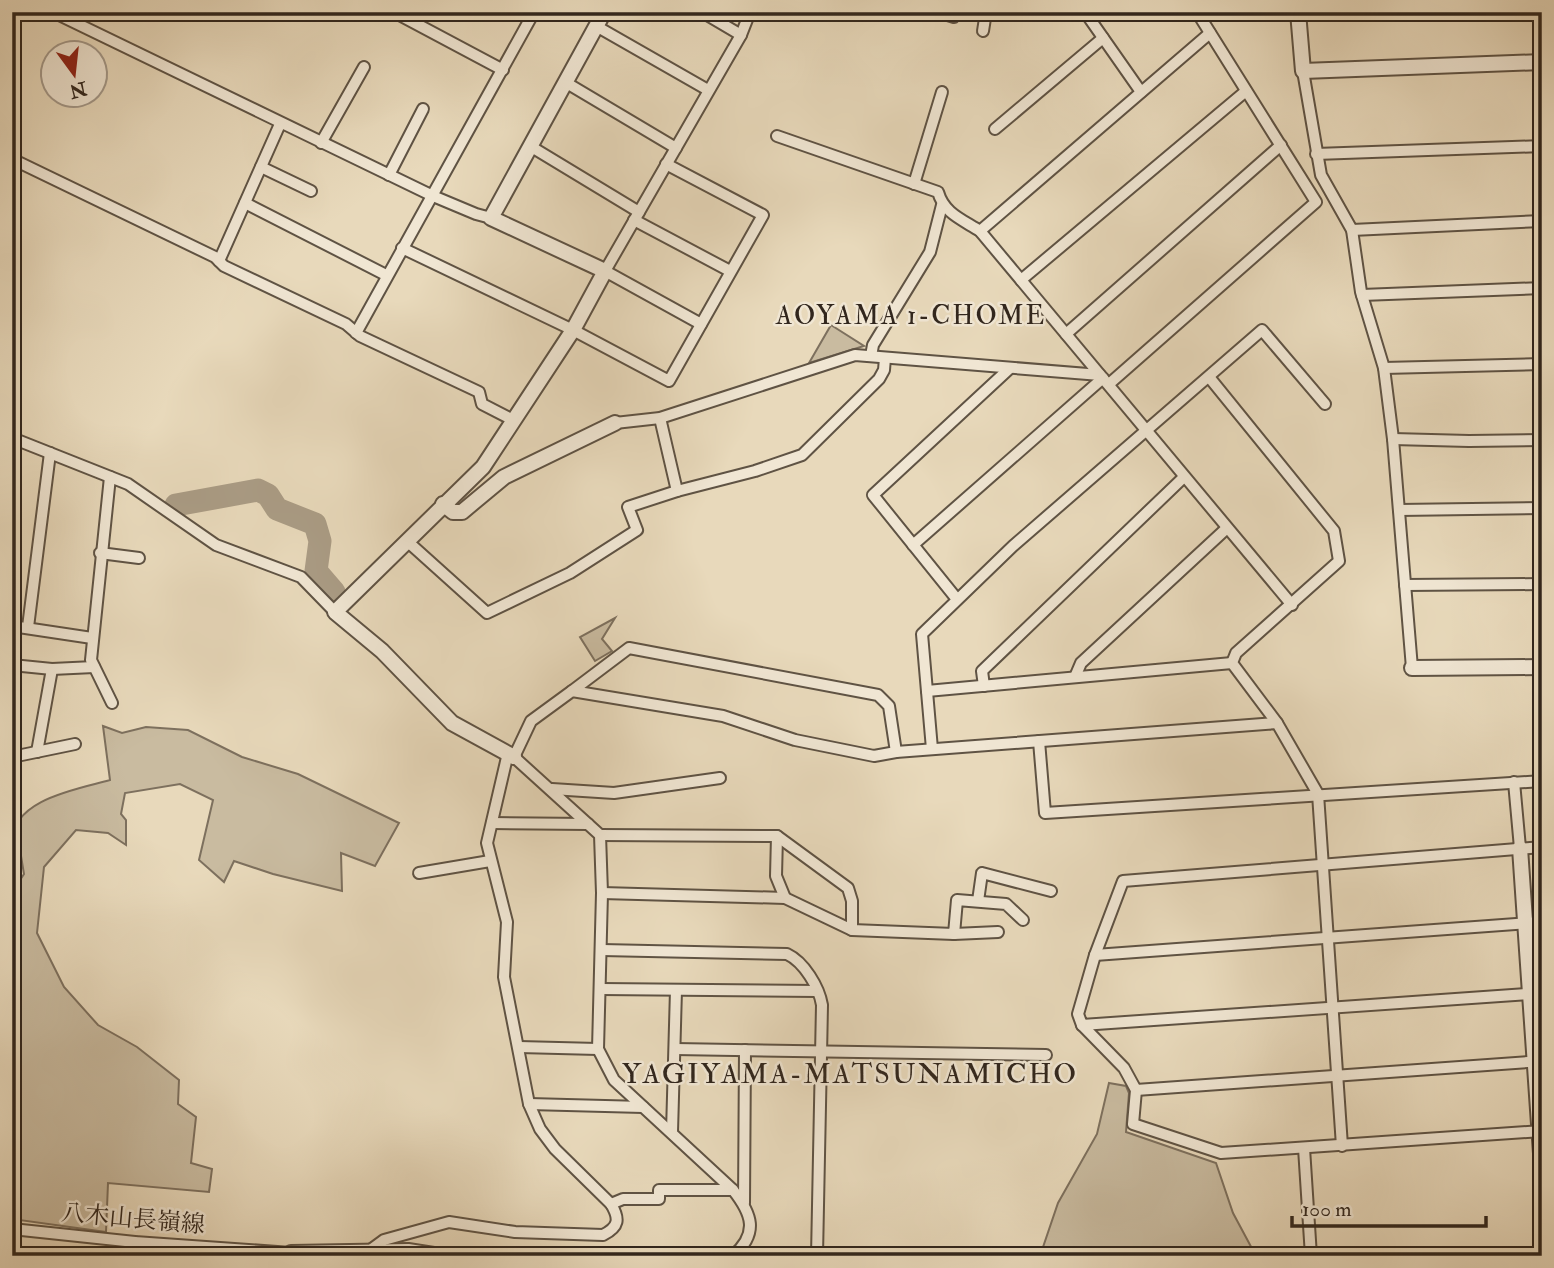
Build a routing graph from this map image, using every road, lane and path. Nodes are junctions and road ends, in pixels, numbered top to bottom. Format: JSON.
{"nodes":[{"id":1,"x":37,"y":12,"type":"edge"},
{"id":2,"x":394,"y":12,"type":"edge"},
{"id":3,"x":534,"y":12,"type":"edge"},
{"id":4,"x":604,"y":12,"type":"edge"},
{"id":5,"x":702,"y":12,"type":"edge"},
{"id":6,"x":750,"y":12,"type":"edge"},
{"id":7,"x":938,"y":12,"type":"edge"},
{"id":8,"x":986,"y":12,"type":"edge"},
{"id":9,"x":1085,"y":12,"type":"edge"},
{"id":10,"x":1196,"y":12,"type":"edge"},
{"id":11,"x":1298,"y":12,"type":"edge"},
{"id":12,"x":412,"y":16,"type":"edge"},
{"id":13,"x":954,"y":17,"type":"dead end"},
{"id":14,"x":596,"y":26,"type":"junction"},
{"id":15,"x":983,"y":30,"type":"dead end"},
{"id":16,"x":1210,"y":33,"type":"junction"},
{"id":17,"x":741,"y":35,"type":"junction"},
{"id":18,"x":1103,"y":38,"type":"junction"},
{"id":19,"x":1542,"y":62,"type":"edge"},
{"id":20,"x":365,"y":67,"type":"dead end"},
{"id":21,"x":503,"y":70,"type":"junction"},
{"id":22,"x":1303,"y":71,"type":"junction"},
{"id":23,"x":565,"y":82,"type":"junction"},
{"id":24,"x":708,"y":90,"type":"junction"},
{"id":25,"x":1246,"y":91,"type":"junction"},
{"id":26,"x":943,"y":92,"type":"dead end"},
{"id":27,"x":1141,"y":92,"type":"junction"},
{"id":28,"x":423,"y":109,"type":"dead end"},
{"id":29,"x":280,"y":124,"type":"junction"},
{"id":30,"x":995,"y":129,"type":"dead end"},
{"id":31,"x":777,"y":136,"type":"dead end"},
{"id":32,"x":321,"y":143,"type":"junction"},
{"id":33,"x":1280,"y":145,"type":"junction"},
{"id":34,"x":530,"y":146,"type":"junction"},
{"id":35,"x":1542,"y":146,"type":"edge"},
{"id":36,"x":676,"y":148,"type":"junction"},
{"id":37,"x":1316,"y":154,"type":"junction"},
{"id":38,"x":12,"y":159,"type":"edge"},
{"id":39,"x":666,"y":164,"type":"junction"},
{"id":40,"x":261,"y":167,"type":"junction"},
{"id":41,"x":389,"y":175,"type":"junction"},
{"id":42,"x":914,"y":184,"type":"junction"},
{"id":43,"x":311,"y":191,"type":"dead end"},
{"id":44,"x":433,"y":195,"type":"junction"},
{"id":45,"x":245,"y":203,"type":"junction"},
{"id":46,"x":942,"y":205,"type":"junction"},
{"id":47,"x":637,"y":216,"type":"junction"},
{"id":48,"x":491,"y":218,"type":"junction"},
{"id":49,"x":1542,"y":221,"type":"edge"},
{"id":50,"x":980,"y":230,"type":"junction"},
{"id":51,"x":1352,"y":230,"type":"junction"},
{"id":52,"x":402,"y":248,"type":"junction"},
{"id":53,"x":219,"y":261,"type":"junction"},
{"id":54,"x":605,"y":271,"type":"junction"},
{"id":55,"x":730,"y":271,"type":"junction"},
{"id":56,"x":386,"y":275,"type":"junction"},
{"id":57,"x":1021,"y":281,"type":"junction"},
{"id":58,"x":1542,"y":288,"type":"edge"},
{"id":59,"x":1362,"y":295,"type":"junction"},
{"id":60,"x":701,"y":324,"type":"junction"},
{"id":61,"x":573,"y":330,"type":"junction"},
{"id":62,"x":356,"y":332,"type":"junction"},
{"id":63,"x":1066,"y":334,"type":"junction"},
{"id":64,"x":871,"y":356,"type":"junction"},
{"id":65,"x":885,"y":358,"type":"junction"},
{"id":66,"x":1542,"y":364,"type":"edge"},
{"id":67,"x":1010,"y":368,"type":"junction"},
{"id":68,"x":1384,"y":368,"type":"junction"},
{"id":69,"x":1209,"y":377,"type":"junction"},
{"id":70,"x":1104,"y":379,"type":"junction"},
{"id":71,"x":1325,"y":404,"type":"dead end"},
{"id":72,"x":660,"y":418,"type":"junction"},
{"id":73,"x":513,"y":420,"type":"junction"},
{"id":74,"x":615,"y":424,"type":"joint"},
{"id":75,"x":1147,"y":430,"type":"junction"},
{"id":76,"x":12,"y":438,"type":"edge"},
{"id":77,"x":1393,"y":439,"type":"junction"},
{"id":78,"x":1542,"y":440,"type":"edge"},
{"id":79,"x":50,"y":453,"type":"junction"},
{"id":80,"x":110,"y":477,"type":"junction"},
{"id":81,"x":1184,"y":477,"type":"junction"},
{"id":82,"x":677,"y":491,"type":"junction"},
{"id":83,"x":443,"y":505,"type":"junction"},
{"id":84,"x":1542,"y":508,"type":"edge"},
{"id":85,"x":1399,"y":510,"type":"junction"},
{"id":86,"x":1227,"y":528,"type":"junction"},
{"id":87,"x":407,"y":541,"type":"junction"},
{"id":88,"x":913,"y":545,"type":"junction"},
{"id":89,"x":100,"y":553,"type":"junction"},
{"id":90,"x":139,"y":558,"type":"dead end"},
{"id":91,"x":1542,"y":583,"type":"edge"},
{"id":92,"x":1405,"y":585,"type":"junction"},
{"id":93,"x":956,"y":598,"type":"junction"},
{"id":94,"x":1292,"y":605,"type":"junction"},
{"id":95,"x":335,"y":612,"type":"junction"},
{"id":96,"x":12,"y":626,"type":"edge"},
{"id":97,"x":28,"y":627,"type":"junction"},
{"id":98,"x":92,"y":638,"type":"junction"},
{"id":99,"x":1232,"y":663,"type":"junction"},
{"id":100,"x":12,"y":665,"type":"edge"},
{"id":101,"x":94,"y":667,"type":"junction"},
{"id":102,"x":1542,"y":667,"type":"edge"},
{"id":103,"x":1412,"y":668,"type":"joint"},
{"id":104,"x":52,"y":669,"type":"junction"},
{"id":105,"x":1075,"y":677,"type":"junction"},
{"id":106,"x":984,"y":686,"type":"junction"},
{"id":107,"x":572,"y":691,"type":"junction"},
{"id":108,"x":927,"y":691,"type":"junction"},
{"id":109,"x":112,"y":703,"type":"dead end"},
{"id":110,"x":1276,"y":723,"type":"junction"},
{"id":111,"x":1039,"y":741,"type":"junction"},
{"id":112,"x":75,"y":744,"type":"dead end"},
{"id":113,"x":932,"y":749,"type":"junction"},
{"id":114,"x":896,"y":751,"type":"junction"},
{"id":115,"x":37,"y":752,"type":"junction"},
{"id":116,"x":511,"y":755,"type":"junction"},
{"id":117,"x":12,"y":757,"type":"edge"},
{"id":118,"x":720,"y":778,"type":"dead end"},
{"id":119,"x":1542,"y":781,"type":"edge"},
{"id":120,"x":1514,"y":782,"type":"junction"},
{"id":121,"x":552,"y":789,"type":"junction"},
{"id":122,"x":1318,"y":794,"type":"junction"},
{"id":123,"x":492,"y":823,"type":"junction"},
{"id":124,"x":588,"y":824,"type":"junction"},
{"id":125,"x":600,"y":835,"type":"junction"},
{"id":126,"x":777,"y":836,"type":"junction"},
{"id":127,"x":1542,"y":847,"type":"edge"},
{"id":128,"x":1520,"y":849,"type":"junction"},
{"id":129,"x":490,"y":861,"type":"junction"},
{"id":130,"x":1323,"y":864,"type":"junction"},
{"id":131,"x":419,"y":873,"type":"dead end"},
{"id":132,"x":1051,"y":891,"type":"dead end"},
{"id":133,"x":602,"y":893,"type":"junction"},
{"id":134,"x":785,"y":898,"type":"junction"},
{"id":135,"x":978,"y":901,"type":"junction"},
{"id":136,"x":1023,"y":920,"type":"dead end"},
{"id":137,"x":1542,"y":922,"type":"edge"},
{"id":138,"x":1524,"y":923,"type":"junction"},
{"id":139,"x":852,"y":930,"type":"junction"},
{"id":140,"x":998,"y":932,"type":"dead end"},
{"id":141,"x":954,"y":934,"type":"junction"},
{"id":142,"x":1327,"y":940,"type":"junction"},
{"id":143,"x":602,"y":950,"type":"junction"},
{"id":144,"x":1095,"y":955,"type":"junction"},
{"id":145,"x":601,"y":989,"type":"junction"},
{"id":146,"x":676,"y":990,"type":"junction"},
{"id":147,"x":817,"y":992,"type":"junction"},
{"id":148,"x":1536,"y":994,"type":"edge"},
{"id":149,"x":1332,"y":1009,"type":"junction"},
{"id":150,"x":1082,"y":1026,"type":"junction"},
{"id":151,"x":519,"y":1047,"type":"junction"},
{"id":152,"x":598,"y":1049,"type":"junction"},
{"id":153,"x":675,"y":1049,"type":"junction"},
{"id":154,"x":745,"y":1051,"type":"junction"},
{"id":155,"x":821,"y":1052,"type":"junction"},
{"id":156,"x":1046,"y":1055,"type":"dead end"},
{"id":157,"x":1538,"y":1061,"type":"edge"},
{"id":158,"x":1337,"y":1077,"type":"junction"},
{"id":159,"x":1136,"y":1090,"type":"junction"},
{"id":160,"x":529,"y":1104,"type":"junction"},
{"id":161,"x":643,"y":1107,"type":"junction"},
{"id":162,"x":672,"y":1132,"type":"junction"},
{"id":163,"x":1540,"y":1132,"type":"edge"},
{"id":164,"x":1342,"y":1146,"type":"junction"},
{"id":165,"x":1304,"y":1148,"type":"junction"},
{"id":166,"x":1542,"y":1168,"type":"edge"},
{"id":167,"x":733,"y":1190,"type":"junction"},
{"id":168,"x":744,"y":1203,"type":"junction"},
{"id":169,"x":611,"y":1204,"type":"junction"},
{"id":170,"x":12,"y":1229,"type":"edge"},
{"id":171,"x":135,"y":1242,"type":"junction"},
{"id":172,"x":369,"y":1251,"type":"junction"},
{"id":173,"x":289,"y":1254,"type":"edge"},
{"id":174,"x":341,"y":1254,"type":"edge"},
{"id":175,"x":123,"y":1256,"type":"edge"},
{"id":176,"x":440,"y":1256,"type":"edge"},
{"id":177,"x":733,"y":1256,"type":"edge"},
{"id":178,"x":817,"y":1256,"type":"edge"},
{"id":179,"x":1311,"y":1256,"type":"edge"}],
"edges":[{"from":1,"to":29,"type":"street"},
{"from":2,"to":12,"type":"street"},
{"from":3,"to":21,"type":"street"},
{"from":4,"to":14,"type":"street"},
{"from":5,"to":17,"type":"street"},
{"from":6,"to":17,"type":"street"},
{"from":7,"to":13,"type":"street"},
{"from":8,"to":15,"type":"street"},
{"from":9,"to":18,"type":"street"},
{"from":10,"to":16,"type":"street"},
{"from":11,"to":22,"type":"street"},
{"from":12,"to":21,"type":"street"},
{"from":14,"to":23,"type":"street"},
{"from":14,"to":24,"type":"street"},
{"from":16,"to":25,"type":"street"},
{"from":16,"to":27,"type":"street"},
{"from":17,"to":24,"type":"street"},
{"from":18,"to":27,"type":"street"},
{"from":18,"to":30,"type":"street"},
{"from":19,"to":22,"type":"street"},
{"from":20,"to":32,"type":"street"},
{"from":21,"to":44,"type":"street"},
{"from":22,"to":37,"type":"street"},
{"from":23,"to":34,"type":"street"},
{"from":23,"to":36,"type":"street"},
{"from":24,"to":36,"type":"street"},
{"from":25,"to":33,"type":"street"},
{"from":25,"to":57,"type":"street"},
{"from":26,"to":42,"type":"street"},
{"from":27,"to":50,"type":"street"},
{"from":28,"to":41,"type":"street"},
{"from":29,"to":32,"type":"street"},
{"from":29,"to":40,"type":"street"},
{"from":31,"to":42,"type":"street"},
{"from":32,"to":41,"type":"street"},
{"from":33,"to":63,"type":"street"},
{"from":33,"to":70,"type":"street"},
{"from":34,"to":47,"type":"street"},
{"from":34,"to":48,"type":"street"},
{"from":35,"to":37,"type":"street"},
{"from":36,"to":39,"type":"street"},
{"from":37,"to":51,"type":"street"},
{"from":38,"to":53,"type":"street"},
{"from":39,"to":47,"type":"street"},
{"from":39,"to":55,"type":"street"},
{"from":40,"to":43,"type":"street"},
{"from":40,"to":45,"type":"street"},
{"from":41,"to":44,"type":"street"},
{"from":42,"to":46,"type":"street"},
{"from":44,"to":48,"type":"street"},
{"from":44,"to":52,"type":"street"},
{"from":45,"to":53,"type":"street"},
{"from":45,"to":56,"type":"street"},
{"from":46,"to":50,"type":"street"},
{"from":46,"to":64,"type":"street"},
{"from":47,"to":54,"type":"street"},
{"from":47,"to":55,"type":"street"},
{"from":48,"to":54,"type":"street"},
{"from":49,"to":51,"type":"street"},
{"from":50,"to":57,"type":"street"},
{"from":51,"to":59,"type":"street"},
{"from":52,"to":56,"type":"street"},
{"from":52,"to":61,"type":"street"},
{"from":53,"to":62,"type":"street"},
{"from":54,"to":60,"type":"street"},
{"from":54,"to":61,"type":"street"},
{"from":55,"to":60,"type":"street"},
{"from":56,"to":62,"type":"street"},
{"from":57,"to":63,"type":"street"},
{"from":58,"to":59,"type":"street"},
{"from":59,"to":68,"type":"street"},
{"from":60,"to":61,"type":"street"},
{"from":61,"to":73,"type":"street"},
{"from":62,"to":73,"type":"street"},
{"from":63,"to":70,"type":"street"},
{"from":64,"to":65,"type":"street"},
{"from":64,"to":72,"type":"street"},
{"from":65,"to":67,"type":"street"},
{"from":65,"to":82,"type":"street"},
{"from":66,"to":68,"type":"street"},
{"from":67,"to":70,"type":"street"},
{"from":67,"to":88,"type":"street"},
{"from":68,"to":77,"type":"street"},
{"from":69,"to":71,"type":"street"},
{"from":69,"to":75,"type":"street"},
{"from":69,"to":94,"type":"street"},
{"from":70,"to":75,"type":"street"},
{"from":70,"to":88,"type":"street"},
{"from":72,"to":74,"type":"street"},
{"from":72,"to":82,"type":"street"},
{"from":73,"to":83,"type":"street"},
{"from":74,"to":83,"type":"street"},
{"from":75,"to":81,"type":"street"},
{"from":75,"to":93,"type":"street"},
{"from":76,"to":79,"type":"street"},
{"from":77,"to":78,"type":"street"},
{"from":77,"to":85,"type":"street"},
{"from":79,"to":80,"type":"street"},
{"from":79,"to":97,"type":"street"},
{"from":80,"to":89,"type":"street"},
{"from":80,"to":95,"type":"street"},
{"from":81,"to":86,"type":"street"},
{"from":81,"to":106,"type":"street"},
{"from":82,"to":87,"type":"street"},
{"from":83,"to":87,"type":"street"},
{"from":84,"to":85,"type":"street"},
{"from":85,"to":92,"type":"street"},
{"from":86,"to":94,"type":"street"},
{"from":86,"to":105,"type":"street"},
{"from":87,"to":95,"type":"street"},
{"from":88,"to":93,"type":"street"},
{"from":89,"to":90,"type":"street"},
{"from":89,"to":98,"type":"street"},
{"from":91,"to":92,"type":"street"},
{"from":92,"to":103,"type":"street"},
{"from":93,"to":108,"type":"street"},
{"from":94,"to":99,"type":"street"},
{"from":95,"to":116,"type":"street"},
{"from":96,"to":97,"type":"street"},
{"from":97,"to":98,"type":"street"},
{"from":98,"to":101,"type":"street"},
{"from":99,"to":105,"type":"street"},
{"from":99,"to":110,"type":"street"},
{"from":100,"to":104,"type":"street"},
{"from":101,"to":104,"type":"street"},
{"from":101,"to":109,"type":"street"},
{"from":102,"to":103,"type":"street"},
{"from":104,"to":115,"type":"street"},
{"from":105,"to":106,"type":"street"},
{"from":106,"to":108,"type":"street"},
{"from":107,"to":114,"type":"street"},
{"from":107,"to":114,"type":"street"},
{"from":107,"to":116,"type":"street"},
{"from":108,"to":113,"type":"street"},
{"from":110,"to":111,"type":"street"},
{"from":110,"to":122,"type":"street"},
{"from":111,"to":113,"type":"street"},
{"from":111,"to":122,"type":"street"},
{"from":112,"to":115,"type":"street"},
{"from":113,"to":114,"type":"street"},
{"from":115,"to":117,"type":"street"},
{"from":116,"to":121,"type":"street"},
{"from":116,"to":123,"type":"street"},
{"from":118,"to":121,"type":"street"},
{"from":119,"to":120,"type":"street"},
{"from":120,"to":122,"type":"street"},
{"from":120,"to":128,"type":"street"},
{"from":121,"to":124,"type":"street"},
{"from":122,"to":130,"type":"street"},
{"from":123,"to":124,"type":"street"},
{"from":123,"to":129,"type":"street"},
{"from":124,"to":125,"type":"street"},
{"from":125,"to":126,"type":"street"},
{"from":125,"to":133,"type":"street"},
{"from":126,"to":134,"type":"street"},
{"from":126,"to":139,"type":"street"},
{"from":127,"to":128,"type":"street"},
{"from":128,"to":130,"type":"street"},
{"from":128,"to":138,"type":"street"},
{"from":129,"to":131,"type":"street"},
{"from":129,"to":151,"type":"street"},
{"from":130,"to":142,"type":"street"},
{"from":130,"to":144,"type":"street"},
{"from":132,"to":135,"type":"street"},
{"from":133,"to":134,"type":"street"},
{"from":133,"to":143,"type":"street"},
{"from":134,"to":139,"type":"street"},
{"from":135,"to":136,"type":"street"},
{"from":135,"to":141,"type":"street"},
{"from":137,"to":138,"type":"street"},
{"from":138,"to":142,"type":"street"},
{"from":138,"to":148,"type":"street"},
{"from":139,"to":141,"type":"street"},
{"from":140,"to":141,"type":"street"},
{"from":142,"to":144,"type":"street"},
{"from":142,"to":149,"type":"street"},
{"from":143,"to":145,"type":"street"},
{"from":143,"to":147,"type":"street"},
{"from":144,"to":150,"type":"street"},
{"from":145,"to":146,"type":"street"},
{"from":145,"to":152,"type":"street"},
{"from":146,"to":147,"type":"street"},
{"from":146,"to":153,"type":"street"},
{"from":147,"to":155,"type":"street"},
{"from":148,"to":149,"type":"street"},
{"from":148,"to":157,"type":"street"},
{"from":149,"to":150,"type":"street"},
{"from":149,"to":158,"type":"street"},
{"from":150,"to":159,"type":"street"},
{"from":151,"to":152,"type":"street"},
{"from":151,"to":160,"type":"street"},
{"from":152,"to":161,"type":"street"},
{"from":153,"to":154,"type":"street"},
{"from":153,"to":162,"type":"street"},
{"from":154,"to":155,"type":"street"},
{"from":154,"to":168,"type":"street"},
{"from":155,"to":156,"type":"street"},
{"from":155,"to":178,"type":"street"},
{"from":157,"to":158,"type":"street"},
{"from":157,"to":163,"type":"street"},
{"from":158,"to":159,"type":"street"},
{"from":158,"to":164,"type":"street"},
{"from":159,"to":165,"type":"street"},
{"from":160,"to":161,"type":"street"},
{"from":160,"to":169,"type":"street"},
{"from":161,"to":162,"type":"street"},
{"from":162,"to":167,"type":"street"},
{"from":163,"to":164,"type":"street"},
{"from":163,"to":166,"type":"street"},
{"from":164,"to":165,"type":"street"},
{"from":165,"to":179,"type":"street"},
{"from":167,"to":168,"type":"street"},
{"from":167,"to":169,"type":"street"},
{"from":168,"to":177,"type":"street"},
{"from":169,"to":172,"type":"street"},
{"from":170,"to":171,"type":"street","name":"八木山長嶺線"},
{"from":171,"to":173,"type":"street","name":"八木山長嶺線"},
{"from":171,"to":175,"type":"street"},
{"from":172,"to":174,"type":"street"},
{"from":172,"to":176,"type":"street"},
{"from":173,"to":174,"type":"street"}]}
